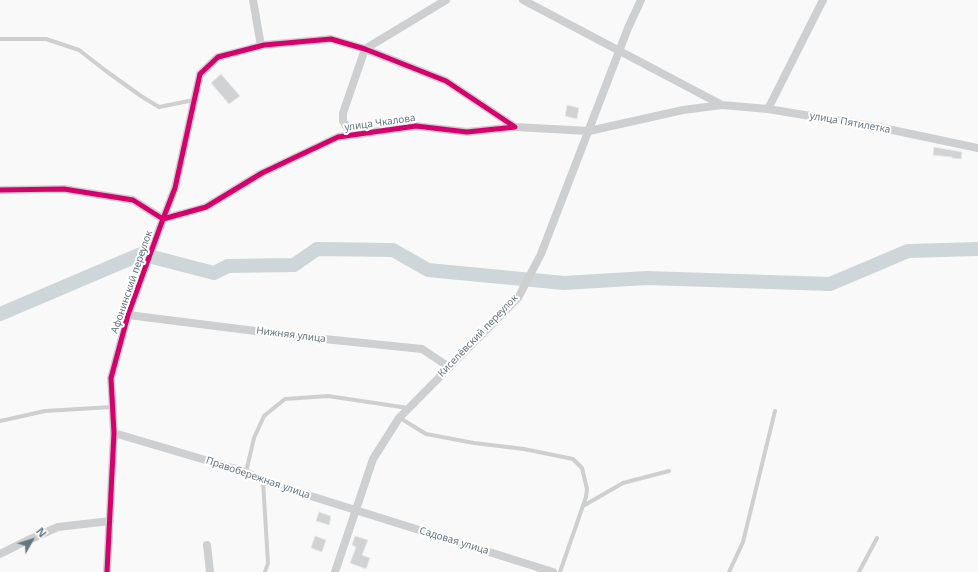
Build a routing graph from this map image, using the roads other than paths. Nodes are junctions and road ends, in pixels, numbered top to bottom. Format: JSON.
{"nodes":[{"id":1,"x":253,"y":0,"type":"edge"},
{"id":2,"x":446,"y":0,"type":"edge"},
{"id":3,"x":523,"y":0,"type":"edge"},
{"id":4,"x":641,"y":0,"type":"edge"},
{"id":5,"x":823,"y":0,"type":"edge"},
{"id":6,"x":0,"y":39,"type":"edge"},
{"id":7,"x":261,"y":46,"type":"junction"},
{"id":8,"x":365,"y":50,"type":"junction"},
{"id":9,"x":619,"y":50,"type":"junction"},
{"id":10,"x":194,"y":100,"type":"junction"},
{"id":11,"x":722,"y":105,"type":"junction"},
{"id":12,"x":768,"y":109,"type":"junction"},
{"id":13,"x":515,"y":127,"type":"junction"},
{"id":14,"x":589,"y":131,"type":"junction"},
{"id":15,"x":352,"y":135,"type":"junction"},
{"id":16,"x":978,"y":148,"type":"edge"},
{"id":17,"x":0,"y":190,"type":"edge"},
{"id":18,"x":163,"y":219,"type":"junction"},
{"id":19,"x":128,"y":315,"type":"junction"},
{"id":20,"x":449,"y":367,"type":"junction"},
{"id":21,"x":112,"y":407,"type":"junction"},
{"id":22,"x":409,"y":408,"type":"junction"},
{"id":23,"x":775,"y":412,"type":"dead end"},
{"id":24,"x":399,"y":418,"type":"junction"},
{"id":25,"x":0,"y":422,"type":"edge"},
{"id":26,"x":114,"y":433,"type":"junction"},
{"id":27,"x":669,"y":471,"type":"dead end"},
{"id":28,"x":246,"y":472,"type":"junction"},
{"id":29,"x":263,"y":481,"type":"junction"},
{"id":30,"x":583,"y":506,"type":"junction"},
{"id":31,"x":356,"y":510,"type":"junction"},
{"id":32,"x":110,"y":521,"type":"junction"},
{"id":33,"x":876,"y":538,"type":"dead end"},
{"id":34,"x":207,"y":545,"type":"dead end"},
{"id":35,"x":0,"y":554,"type":"edge"},
{"id":36,"x":107,"y":572,"type":"edge"},
{"id":37,"x":210,"y":572,"type":"edge"},
{"id":38,"x":266,"y":572,"type":"edge"},
{"id":39,"x":335,"y":572,"type":"edge"},
{"id":40,"x":553,"y":572,"type":"edge"},
{"id":41,"x":560,"y":572,"type":"edge"},
{"id":42,"x":729,"y":572,"type":"edge"},
{"id":43,"x":859,"y":572,"type":"edge"}],
"edges":[{"from":1,"to":7,"type":"street"},
{"from":2,"to":8,"type":"street"},
{"from":3,"to":9,"type":"street","name":"улица Пятилетка"},
{"from":4,"to":9,"type":"street","name":"Киселёвский переулок"},
{"from":5,"to":12,"type":"street"},
{"from":6,"to":10,"type":"lane"},
{"from":7,"to":8,"type":"street"},
{"from":7,"to":10,"type":"street","name":"Афонинский переулок"},
{"from":8,"to":13,"type":"street"},
{"from":8,"to":15,"type":"street"},
{"from":9,"to":11,"type":"street","name":"улица Пятилетка"},
{"from":9,"to":14,"type":"street","name":"Киселёвский переулок"},
{"from":10,"to":18,"type":"street","name":"Афонинский переулок"},
{"from":11,"to":12,"type":"street","name":"улица Пятилетка"},
{"from":11,"to":14,"type":"street","name":"улица Пятилетка"},
{"from":12,"to":16,"type":"street","name":"улица Пятилетка"},
{"from":13,"to":14,"type":"street","name":"улица Пятилетка"},
{"from":13,"to":15,"type":"street","name":"улица Чкалова"},
{"from":14,"to":20,"type":"street","name":"Киселёвский переулок"},
{"from":15,"to":18,"type":"street","name":"улица Чкалова"},
{"from":17,"to":18,"type":"street"},
{"from":18,"to":19,"type":"street","name":"Афонинский переулок"},
{"from":19,"to":20,"type":"street","name":"Нижняя улица"},
{"from":19,"to":21,"type":"street","name":"Афонинский переулок"},
{"from":20,"to":22,"type":"street","name":"Киселёвский переулок"},
{"from":21,"to":25,"type":"lane"},
{"from":21,"to":26,"type":"street","name":"Афонинский переулок"},
{"from":22,"to":24,"type":"street","name":"Киселёвский переулок"},
{"from":22,"to":28,"type":"lane"},
{"from":23,"to":42,"type":"lane"},
{"from":24,"to":30,"type":"lane"},
{"from":24,"to":31,"type":"street","name":"Киселёвский переулок"},
{"from":26,"to":28,"type":"street","name":"Правобережная улица"},
{"from":26,"to":32,"type":"street","name":"Афонинский переулок"},
{"from":27,"to":30,"type":"lane"},
{"from":28,"to":29,"type":"street","name":"Правобережная улица"},
{"from":29,"to":31,"type":"street","name":"Правобережная улица"},
{"from":29,"to":38,"type":"lane"},
{"from":30,"to":41,"type":"lane"},
{"from":31,"to":39,"type":"street","name":"Киселёвский переулок"},
{"from":31,"to":40,"type":"street","name":"Садовая улица"},
{"from":32,"to":35,"type":"street"},
{"from":32,"to":36,"type":"street","name":"Афонинский переулок"},
{"from":33,"to":43,"type":"lane"},
{"from":34,"to":37,"type":"street"}]}
